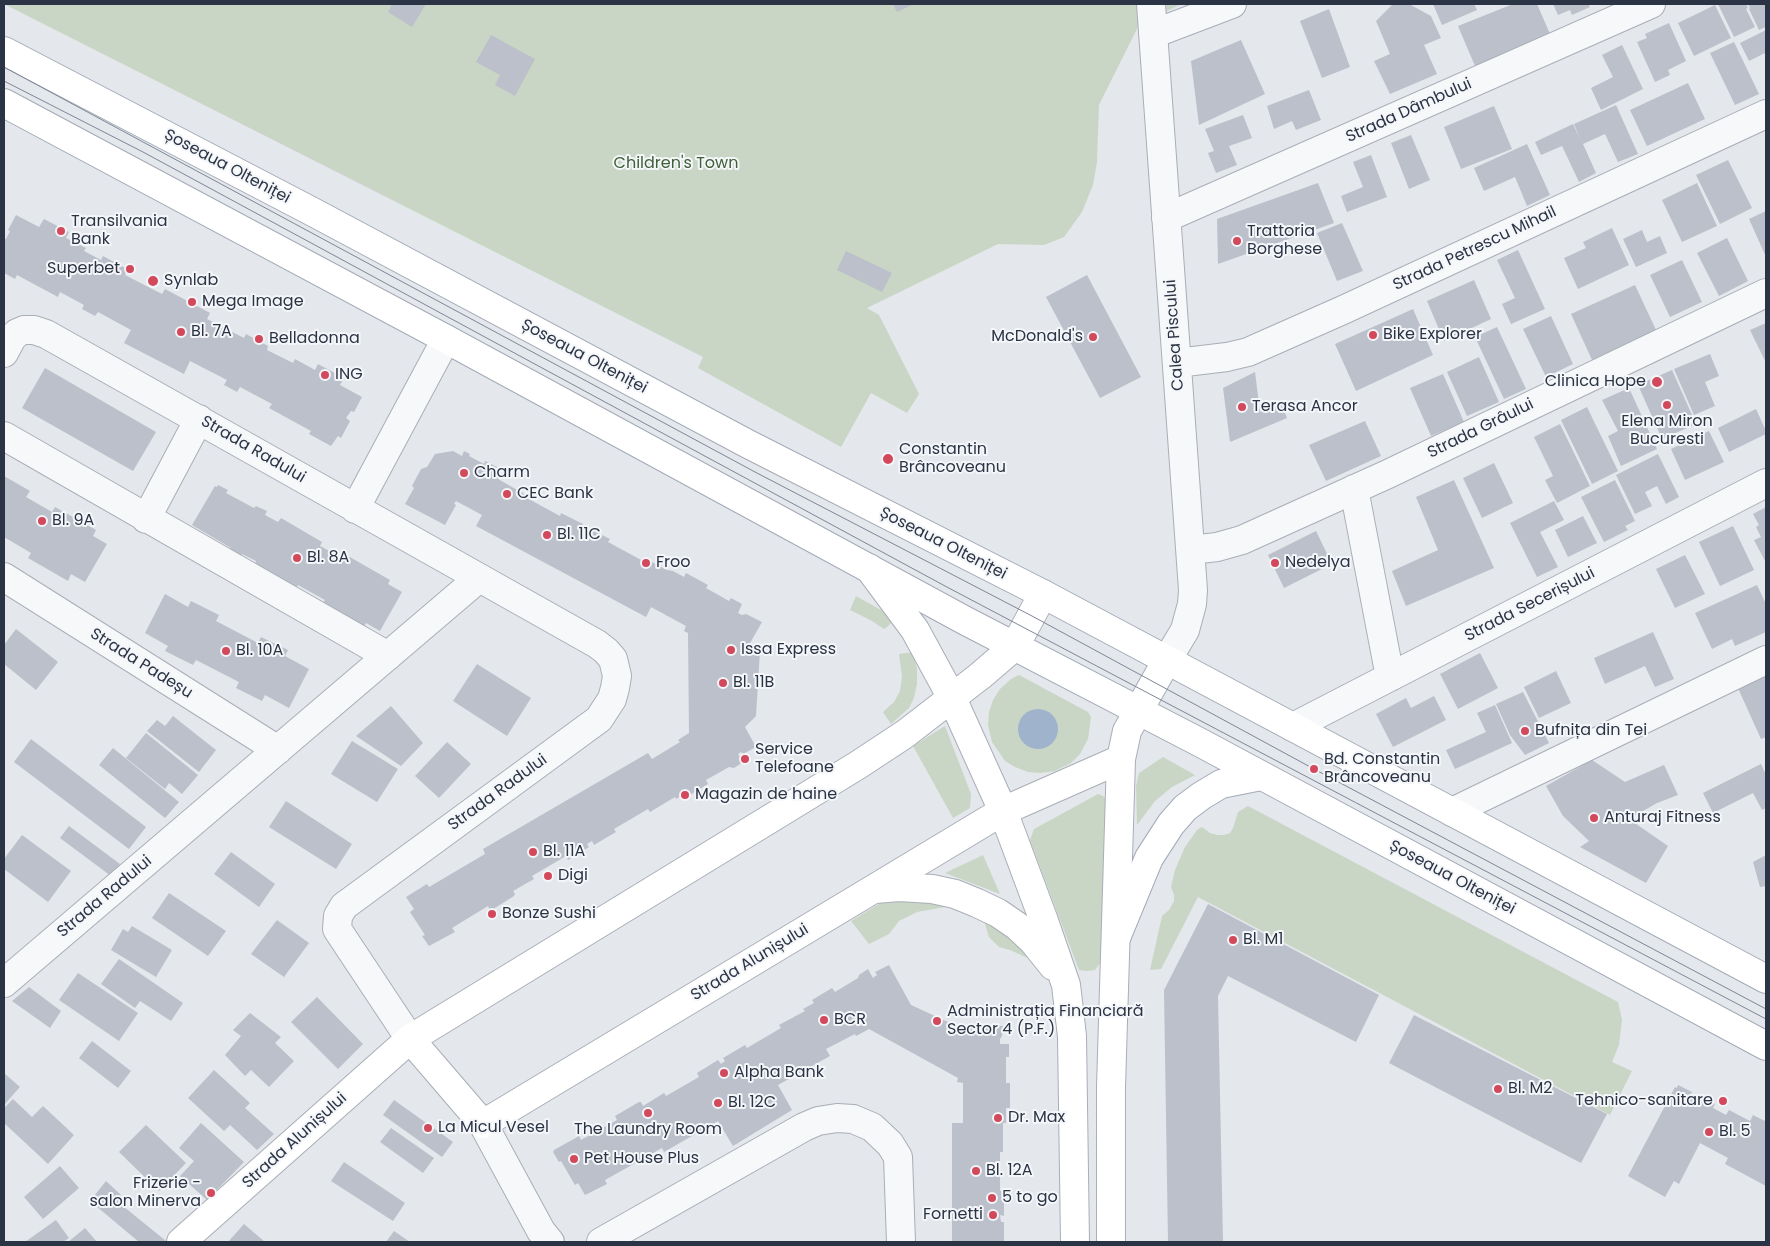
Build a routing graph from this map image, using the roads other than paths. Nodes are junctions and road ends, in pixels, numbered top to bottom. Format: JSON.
{"nodes":[{"id":1,"x":1151,"y":4,"type":"edge"},
{"id":2,"x":1232,"y":4,"type":"edge"},
{"id":3,"x":1651,"y":4,"type":"edge"},
{"id":4,"x":1153,"y":34,"type":"junction"},
{"id":5,"x":4,"y":51,"type":"edge"},
{"id":6,"x":4,"y":103,"type":"edge"},
{"id":7,"x":1766,"y":114,"type":"edge"},
{"id":8,"x":1166,"y":218,"type":"junction"},
{"id":9,"x":1766,"y":293,"type":"edge"},
{"id":10,"x":446,"y":339,"type":"junction"},
{"id":11,"x":4,"y":353,"type":"edge"},
{"id":12,"x":1177,"y":363,"type":"junction"},
{"id":13,"x":199,"y":419,"type":"junction"},
{"id":14,"x":4,"y":436,"type":"edge"},
{"id":15,"x":1766,"y":483,"type":"edge"},
{"id":16,"x":1354,"y":490,"type":"junction"},
{"id":17,"x":355,"y":509,"type":"junction"},
{"id":18,"x":146,"y":519,"type":"junction"},
{"id":19,"x":1191,"y":550,"type":"junction"},
{"id":20,"x":869,"y":568,"type":"junction"},
{"id":21,"x":4,"y":577,"type":"edge"},
{"id":22,"x":480,"y":578,"type":"junction"},
{"id":23,"x":1043,"y":594,"type":"junction"},
{"id":24,"x":1015,"y":646,"type":"junction"},
{"id":25,"x":388,"y":656,"type":"junction"},
{"id":26,"x":1167,"y":660,"type":"junction"},
{"id":27,"x":1766,"y":660,"type":"edge"},
{"id":28,"x":1390,"y":677,"type":"junction"},
{"id":29,"x":952,"y":698,"type":"junction"},
{"id":30,"x":1137,"y":710,"type":"junction"},
{"id":31,"x":1293,"y":727,"type":"junction"},
{"id":32,"x":278,"y":750,"type":"junction"},
{"id":33,"x":1120,"y":759,"type":"junction"},
{"id":34,"x":1261,"y":776,"type":"junction"},
{"id":35,"x":1003,"y":811,"type":"junction"},
{"id":36,"x":1452,"y":812,"type":"junction"},
{"id":37,"x":871,"y":890,"type":"junction"},
{"id":38,"x":1116,"y":938,"type":"junction"},
{"id":39,"x":1766,"y":979,"type":"edge"},
{"id":40,"x":4,"y":983,"type":"edge"},
{"id":41,"x":1066,"y":985,"type":"junction"},
{"id":42,"x":410,"y":1039,"type":"junction"},
{"id":43,"x":1766,"y":1046,"type":"edge"},
{"id":44,"x":482,"y":1124,"type":"junction"},
{"id":45,"x":181,"y":1242,"type":"edge"},
{"id":46,"x":550,"y":1242,"type":"edge"},
{"id":47,"x":601,"y":1242,"type":"edge"},
{"id":48,"x":901,"y":1242,"type":"edge"},
{"id":49,"x":1075,"y":1242,"type":"edge"},
{"id":50,"x":1111,"y":1242,"type":"edge"}],
"edges":[{"from":1,"to":4,"type":"street","name":"Calea Piscului"},
{"from":2,"to":4,"type":"street"},
{"from":3,"to":8,"type":"street","name":"Strada Dâmbului"},
{"from":4,"to":8,"type":"street","name":"Calea Piscului"},
{"from":5,"to":23,"type":"main road","name":"Șoseaua Olteniței"},
{"from":6,"to":10,"type":"main road","name":"Șoseaua Olteniței"},
{"from":7,"to":12,"type":"street","name":"Strada Petrescu Mihail"},
{"from":8,"to":12,"type":"street","name":"Calea Piscului"},
{"from":9,"to":16,"type":"street","name":"Strada Grâului"},
{"from":10,"to":17,"type":"street"},
{"from":10,"to":20,"type":"main road","name":"Șoseaua Olteniței"},
{"from":11,"to":13,"type":"street","name":"Strada Radului"},
{"from":12,"to":19,"type":"street","name":"Calea Piscului"},
{"from":13,"to":17,"type":"street","name":"Strada Radului"},
{"from":13,"to":18,"type":"street"},
{"from":14,"to":18,"type":"street"},
{"from":15,"to":28,"type":"street","name":"Strada Secerișului"},
{"from":16,"to":19,"type":"street","name":"Strada Grâului"},
{"from":16,"to":28,"type":"street"},
{"from":17,"to":22,"type":"street","name":"Strada Radului"},
{"from":18,"to":25,"type":"street"},
{"from":19,"to":26,"type":"street","name":"Calea Piscului"},
{"from":20,"to":24,"type":"main road","name":"Șoseaua Olteniței"},
{"from":20,"to":29,"type":"main road"},
{"from":21,"to":32,"type":"street","name":"Strada Padeșu"},
{"from":22,"to":25,"type":"street","name":"Strada Radului"},
{"from":22,"to":42,"type":"street","name":"Strada Radului"},
{"from":23,"to":24,"type":"main road","name":"Strada Alunișului"},
{"from":23,"to":26,"type":"main road","name":"Șoseaua Olteniței"},
{"from":24,"to":29,"type":"main road","name":"Strada Alunișului"},
{"from":24,"to":30,"type":"main road","name":"Șoseaua Olteniței"},
{"from":25,"to":32,"type":"street","name":"Strada Radului"},
{"from":26,"to":30,"type":"main road"},
{"from":26,"to":31,"type":"main road","name":"Șoseaua Olteniței"},
{"from":27,"to":36,"type":"street"},
{"from":28,"to":31,"type":"street","name":"Strada Secerișului"},
{"from":29,"to":35,"type":"main road"},
{"from":29,"to":42,"type":"main road","name":"Strada Alunișului"},
{"from":30,"to":33,"type":"main road"},
{"from":30,"to":34,"type":"main road","name":"Șoseaua Olteniței"},
{"from":31,"to":36,"type":"main road","name":"Șoseaua Olteniței"},
{"from":32,"to":40,"type":"street","name":"Strada Radului"},
{"from":33,"to":35,"type":"main road","name":"Strada Alunișului"},
{"from":33,"to":38,"type":"main road"},
{"from":34,"to":38,"type":"main road"},
{"from":34,"to":43,"type":"main road","name":"Șoseaua Olteniței"},
{"from":35,"to":37,"type":"main road","name":"Strada Alunișului"},
{"from":35,"to":41,"type":"main road"},
{"from":36,"to":39,"type":"main road","name":"Șoseaua Olteniței"},
{"from":37,"to":41,"type":"main road"},
{"from":37,"to":44,"type":"main road","name":"Strada Alunișului"},
{"from":38,"to":50,"type":"main road"},
{"from":41,"to":49,"type":"main road"},
{"from":42,"to":44,"type":"main road"},
{"from":42,"to":45,"type":"main road","name":"Strada Alunișului"},
{"from":44,"to":46,"type":"street"},
{"from":47,"to":48,"type":"street"}]}
